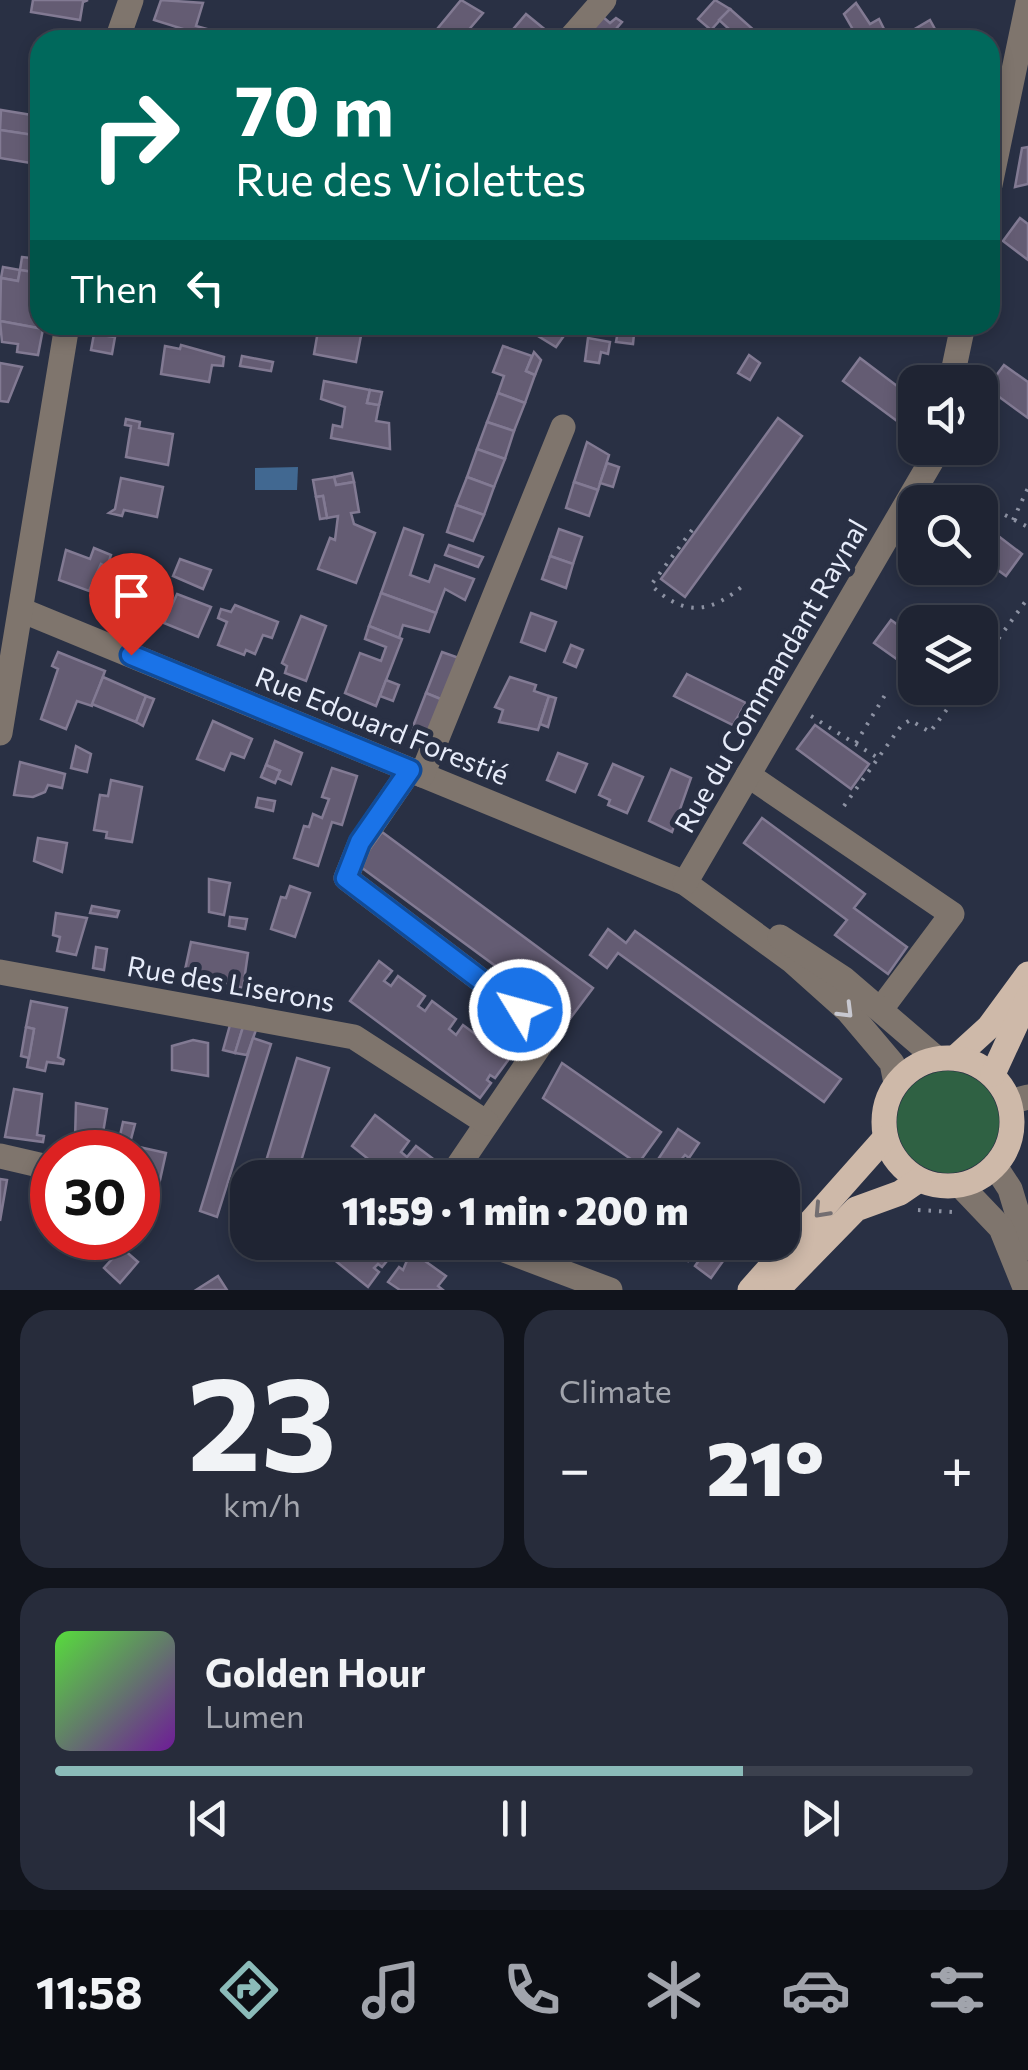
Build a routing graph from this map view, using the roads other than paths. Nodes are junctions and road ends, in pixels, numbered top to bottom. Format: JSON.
{"nodes":[{"id":1,"x":131,"y":0,"type":"edge"},
{"id":2,"x":604,"y":0,"type":"edge"},
{"id":3,"x":1028,"y":3,"type":"edge"},
{"id":4,"x":121,"y":30,"type":"edge"},
{"id":5,"x":578,"y":30,"type":"edge"},
{"id":6,"x":1009,"y":91,"type":"edge"},
{"id":7,"x":1000,"y":136,"type":"edge"},
{"id":8,"x":65,"y":335,"type":"edge"},
{"id":9,"x":961,"y":335,"type":"edge"},
{"id":10,"x":955,"y":365,"type":"edge"},
{"id":11,"x":563,"y":427,"type":"dead end"},
{"id":12,"x":929,"y":465,"type":"edge"},
{"id":13,"x":12,"y":626,"type":"edge"},
{"id":14,"x":0,"y":733,"type":"edge"},
{"id":15,"x":416,"y":772,"type":"junction"},
{"id":16,"x":748,"y":774,"type":"junction"},
{"id":17,"x":684,"y":883,"type":"junction"},
{"id":18,"x":718,"y":904,"type":"junction"},
{"id":19,"x":0,"y":972,"type":"edge"},
{"id":20,"x":1028,"y":974,"type":"edge"},
{"id":21,"x":1028,"y":998,"type":"edge"},
{"id":22,"x":881,"y":1008,"type":"junction"},
{"id":23,"x":946,"y":1058,"type":"junction"},
{"id":24,"x":992,"y":1074,"type":"junction"},
{"id":25,"x":896,"y":1083,"type":"junction"},
{"id":26,"x":1019,"y":1100,"type":"edge"},
{"id":27,"x":488,"y":1122,"type":"junction"},
{"id":28,"x":886,"y":1138,"type":"junction"},
{"id":29,"x":0,"y":1156,"type":"edge"},
{"id":30,"x":462,"y":1160,"type":"edge"},
{"id":31,"x":30,"y":1163,"type":"edge"},
{"id":32,"x":995,"y":1166,"type":"junction"},
{"id":33,"x":919,"y":1180,"type":"junction"},
{"id":34,"x":960,"y":1185,"type":"junction"},
{"id":35,"x":1028,"y":1248,"type":"edge"},
{"id":36,"x":531,"y":1260,"type":"edge"},
{"id":37,"x":610,"y":1290,"type":"edge"},
{"id":38,"x":750,"y":1290,"type":"edge"},
{"id":39,"x":777,"y":1290,"type":"edge"},
{"id":40,"x":1026,"y":1290,"type":"edge"}],
"edges":[{"from":1,"to":4,"type":"street"},
{"from":2,"to":5,"type":"street"},
{"from":3,"to":6,"type":"street"},
{"from":6,"to":7,"type":"street"},
{"from":8,"to":13,"type":"street"},
{"from":9,"to":10,"type":"street"},
{"from":11,"to":15,"type":"street"},
{"from":12,"to":16,"type":"street","name":"Rue du Commandant Raynal"},
{"from":13,"to":14,"type":"street"},
{"from":13,"to":15,"type":"street","name":"Rue Edouard Forestié"},
{"from":15,"to":17,"type":"street","name":"Rue Edouard Forestié"},
{"from":15,"to":27,"type":"street"},
{"from":16,"to":17,"type":"street","name":"Rue du Commandant Raynal"},
{"from":16,"to":22,"type":"street"},
{"from":17,"to":18,"type":"street","name":"Rue Edouard Forestié"},
{"from":18,"to":22,"type":"street","name":"Rue Edouard Forestié"},
{"from":18,"to":25,"type":"street","name":"Rue Edouard Forestié","one_way":true},
{"from":19,"to":27,"type":"street","name":"Rue des Liserons"},
{"from":20,"to":23,"type":"main road"},
{"from":21,"to":24,"type":"main road"},
{"from":22,"to":23,"type":"street","name":"Rue Edouard Forestié"},
{"from":23,"to":24,"type":"main road"},
{"from":23,"to":25,"type":"main road"},
{"from":24,"to":26,"type":"main road"},
{"from":25,"to":28,"type":"main road"},
{"from":26,"to":32,"type":"main road"},
{"from":27,"to":30,"type":"street"},
{"from":28,"to":33,"type":"main road"},
{"from":28,"to":38,"type":"main road","one_way":true},
{"from":29,"to":31,"type":"street"},
{"from":32,"to":34,"type":"main road"},
{"from":32,"to":35,"type":"street"},
{"from":33,"to":34,"type":"main road"},
{"from":33,"to":39,"type":"main road"},
{"from":34,"to":40,"type":"street"},
{"from":36,"to":37,"type":"street"}]}
